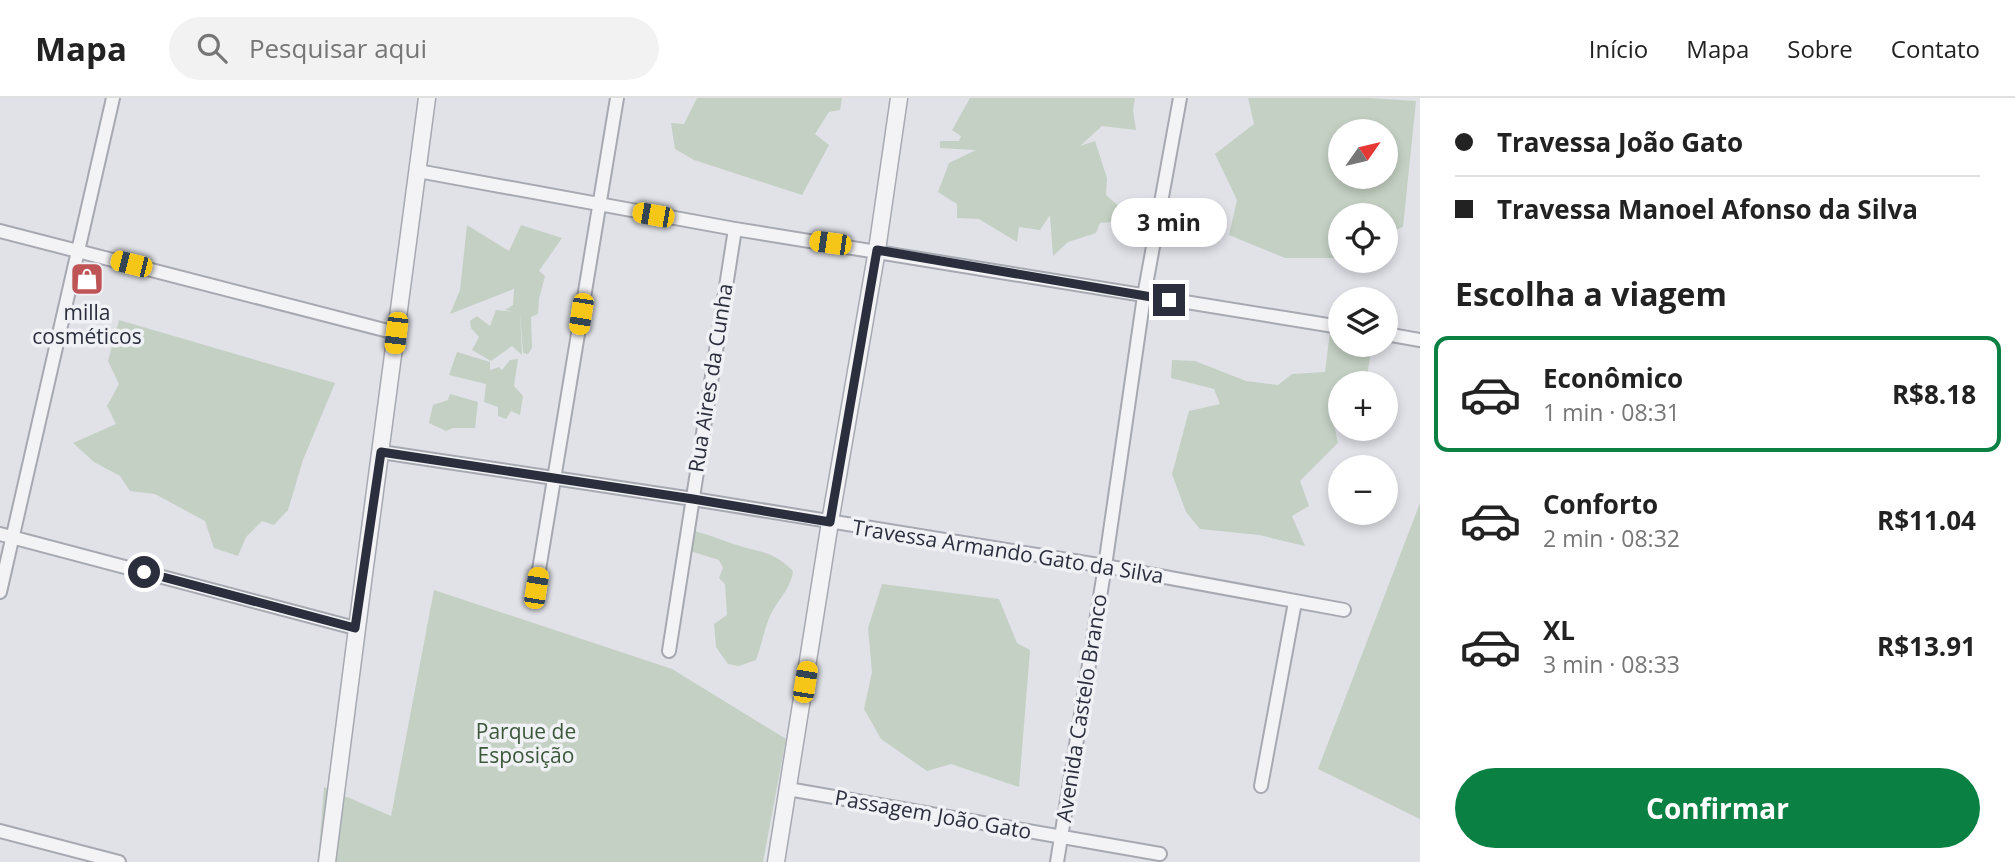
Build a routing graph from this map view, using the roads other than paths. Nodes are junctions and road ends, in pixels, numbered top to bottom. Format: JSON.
{"nodes":[{"id":1,"x":113,"y":98,"type":"edge"},
{"id":2,"x":427,"y":98,"type":"edge"},
{"id":3,"x":617,"y":98,"type":"edge"},
{"id":4,"x":899,"y":98,"type":"edge"},
{"id":5,"x":1180,"y":98,"type":"edge"},
{"id":6,"x":418,"y":171,"type":"junction"},
{"id":7,"x":599,"y":206,"type":"junction"},
{"id":8,"x":735,"y":229,"type":"junction"},
{"id":9,"x":0,"y":231,"type":"edge"},
{"id":10,"x":78,"y":250,"type":"junction"},
{"id":11,"x":877,"y":250,"type":"junction"},
{"id":12,"x":1144,"y":296,"type":"junction"},
{"id":13,"x":1328,"y":325,"type":"edge"},
{"id":14,"x":396,"y":333,"type":"junction"},
{"id":15,"x":1398,"y":336,"type":"edge"},
{"id":16,"x":1420,"y":340,"type":"edge"},
{"id":17,"x":381,"y":452,"type":"junction"},
{"id":18,"x":554,"y":478,"type":"junction"},
{"id":19,"x":693,"y":499,"type":"junction"},
{"id":20,"x":830,"y":522,"type":"junction"},
{"id":21,"x":6,"y":536,"type":"edge"},
{"id":22,"x":1105,"y":566,"type":"junction"},
{"id":23,"x":536,"y":588,"type":"dead end"},
{"id":24,"x":0,"y":592,"type":"edge"},
{"id":25,"x":1295,"y":602,"type":"junction"},
{"id":26,"x":1344,"y":610,"type":"dead end"},
{"id":27,"x":355,"y":628,"type":"junction"},
{"id":28,"x":669,"y":651,"type":"dead end"},
{"id":29,"x":1261,"y":786,"type":"dead end"},
{"id":30,"x":788,"y":789,"type":"junction"},
{"id":31,"x":0,"y":831,"type":"edge"},
{"id":32,"x":1061,"y":838,"type":"junction"},
{"id":33,"x":1160,"y":854,"type":"dead end"},
{"id":34,"x":119,"y":862,"type":"edge"},
{"id":35,"x":327,"y":862,"type":"edge"},
{"id":36,"x":776,"y":862,"type":"edge"},
{"id":37,"x":1056,"y":862,"type":"edge"}],
"edges":[{"from":1,"to":10,"type":"street"},
{"from":2,"to":6,"type":"street"},
{"from":3,"to":7,"type":"street"},
{"from":4,"to":11,"type":"street"},
{"from":5,"to":12,"type":"street","name":"Avenida Castelo Branco"},
{"from":6,"to":7,"type":"street"},
{"from":6,"to":14,"type":"street"},
{"from":7,"to":8,"type":"street"},
{"from":7,"to":18,"type":"street"},
{"from":8,"to":11,"type":"street"},
{"from":8,"to":19,"type":"street","name":"Rua Aires da Cunha"},
{"from":9,"to":10,"type":"street"},
{"from":10,"to":14,"type":"street"},
{"from":10,"to":21,"type":"street"},
{"from":11,"to":12,"type":"street"},
{"from":11,"to":20,"type":"street"},
{"from":12,"to":13,"type":"street"},
{"from":12,"to":22,"type":"street","name":"Avenida Castelo Branco"},
{"from":14,"to":17,"type":"street"},
{"from":15,"to":16,"type":"street"},
{"from":17,"to":18,"type":"street","name":"Travessa Armando Gato da Silva"},
{"from":17,"to":27,"type":"street"},
{"from":18,"to":19,"type":"street","name":"Travessa Armando Gato da Silva"},
{"from":18,"to":23,"type":"street"},
{"from":19,"to":20,"type":"street","name":"Travessa Armando Gato da Silva"},
{"from":19,"to":28,"type":"street","name":"Rua Aires da Cunha"},
{"from":20,"to":22,"type":"street","name":"Travessa Armando Gato da Silva"},
{"from":20,"to":30,"type":"street"},
{"from":21,"to":24,"type":"street"},
{"from":21,"to":27,"type":"street"},
{"from":22,"to":25,"type":"street","name":"Travessa Armando Gato da Silva"},
{"from":22,"to":32,"type":"street","name":"Avenida Castelo Branco"},
{"from":25,"to":26,"type":"street","name":"Travessa Armando Gato da Silva"},
{"from":25,"to":29,"type":"street"},
{"from":27,"to":35,"type":"street"},
{"from":30,"to":32,"type":"street","name":"Passagem João Gato"},
{"from":30,"to":36,"type":"street"},
{"from":31,"to":34,"type":"street"},
{"from":32,"to":33,"type":"street","name":"Passagem João Gato"},
{"from":32,"to":37,"type":"street","name":"Avenida Castelo Branco"}]}
